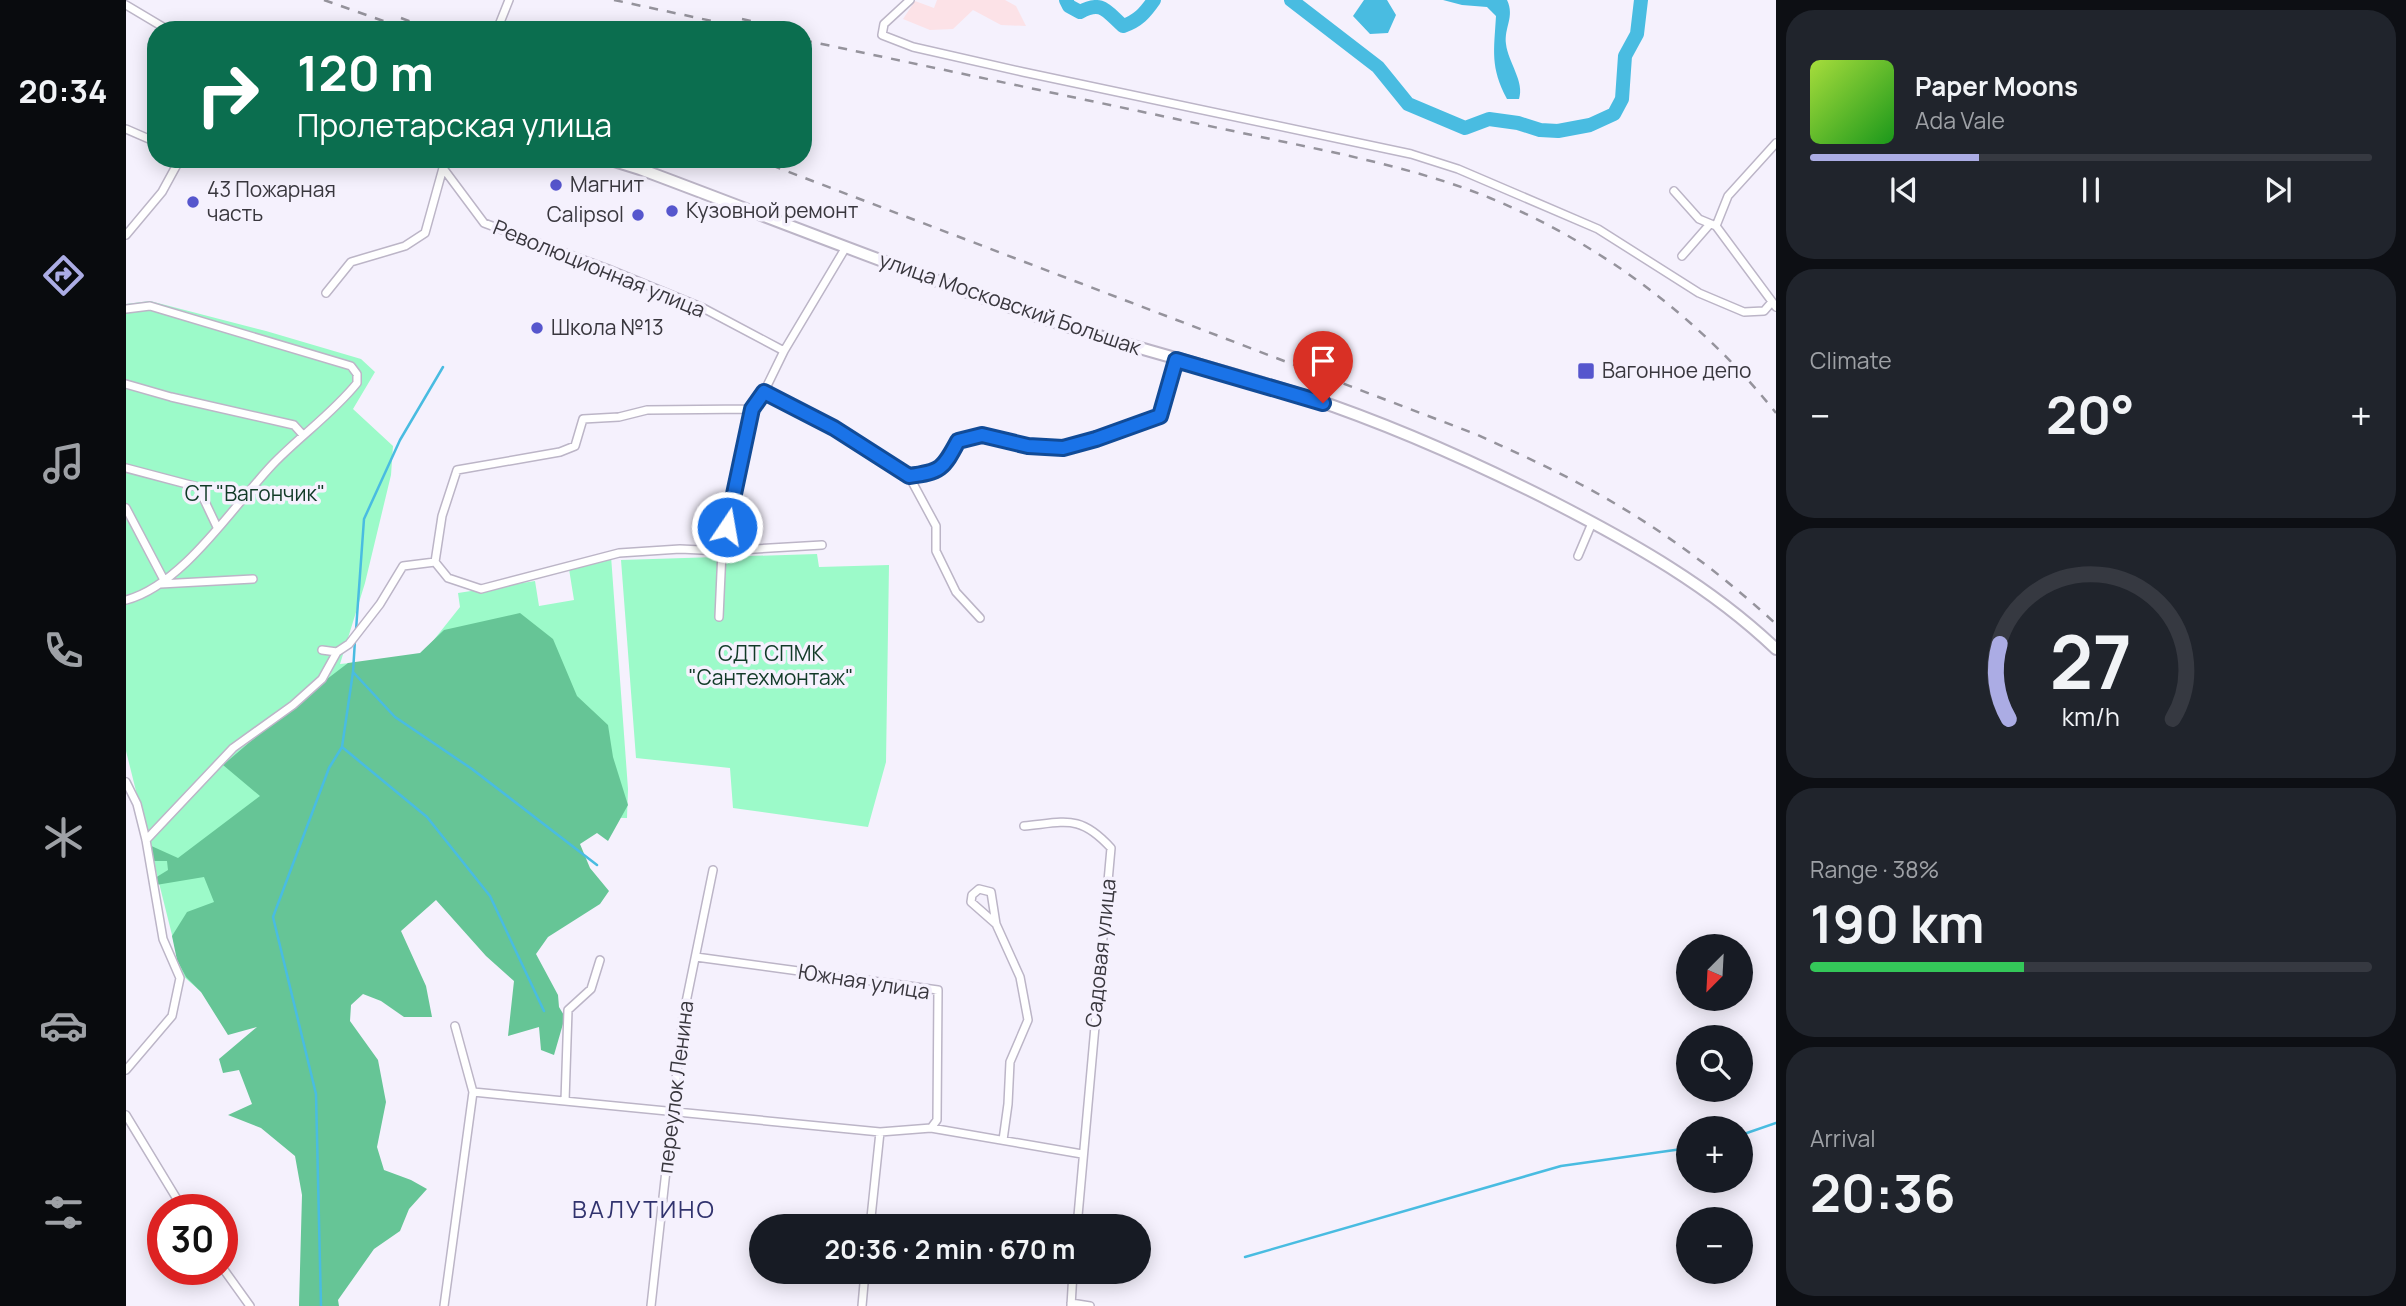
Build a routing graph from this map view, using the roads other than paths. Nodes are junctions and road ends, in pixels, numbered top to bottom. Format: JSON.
{"nodes":[{"id":1,"x":509,"y":0,"type":"edge"},
{"id":2,"x":910,"y":0,"type":"edge"},
{"id":3,"x":126,"y":5,"type":"edge"},
{"id":4,"x":153,"y":21,"type":"edge"},
{"id":5,"x":501,"y":21,"type":"edge"},
{"id":6,"x":126,"y":129,"type":"edge"},
{"id":7,"x":147,"y":138,"type":"edge"},
{"id":8,"x":1776,"y":144,"type":"edge"},
{"id":9,"x":175,"y":168,"type":"edge"},
{"id":10,"x":443,"y":168,"type":"edge"},
{"id":11,"x":444,"y":168,"type":"edge"},
{"id":12,"x":637,"y":168,"type":"edge"},
{"id":13,"x":1674,"y":191,"type":"dead end"},
{"id":14,"x":1713,"y":225,"type":"junction"},
{"id":15,"x":126,"y":235,"type":"edge"},
{"id":16,"x":846,"y":247,"type":"junction"},
{"id":17,"x":1682,"y":256,"type":"dead end"},
{"id":18,"x":327,"y":293,"type":"dead end"},
{"id":19,"x":1774,"y":305,"type":"edge"},
{"id":20,"x":126,"y":309,"type":"edge"},
{"id":21,"x":784,"y":351,"type":"junction"},
{"id":22,"x":1176,"y":360,"type":"junction"},
{"id":23,"x":126,"y":384,"type":"edge"},
{"id":24,"x":764,"y":392,"type":"junction"},
{"id":25,"x":752,"y":409,"type":"junction"},
{"id":26,"x":303,"y":435,"type":"junction"},
{"id":27,"x":126,"y":468,"type":"edge"},
{"id":28,"x":909,"y":476,"type":"junction"},
{"id":29,"x":126,"y":508,"type":"edge"},
{"id":30,"x":1592,"y":523,"type":"junction"},
{"id":31,"x":217,"y":527,"type":"junction"},
{"id":32,"x":822,"y":545,"type":"dead end"},
{"id":33,"x":722,"y":551,"type":"junction"},
{"id":34,"x":1578,"y":555,"type":"dead end"},
{"id":35,"x":435,"y":562,"type":"junction"},
{"id":36,"x":253,"y":579,"type":"dead end"},
{"id":37,"x":162,"y":582,"type":"junction"},
{"id":38,"x":126,"y":600,"type":"edge"},
{"id":39,"x":719,"y":617,"type":"dead end"},
{"id":40,"x":980,"y":618,"type":"dead end"},
{"id":41,"x":1776,"y":649,"type":"edge"},
{"id":42,"x":323,"y":650,"type":"dead end"},
{"id":43,"x":337,"y":652,"type":"junction"},
{"id":44,"x":126,"y":782,"type":"edge"},
{"id":45,"x":1024,"y":826,"type":"dead end"},
{"id":46,"x":146,"y":840,"type":"junction"},
{"id":47,"x":713,"y":870,"type":"dead end"},
{"id":48,"x":996,"y":924,"type":"junction"},
{"id":49,"x":696,"y":957,"type":"junction"},
{"id":50,"x":600,"y":960,"type":"dead end"},
{"id":51,"x":455,"y":1027,"type":"dead end"},
{"id":52,"x":126,"y":1070,"type":"edge"},
{"id":53,"x":473,"y":1092,"type":"junction"},
{"id":54,"x":565,"y":1101,"type":"junction"},
{"id":55,"x":672,"y":1112,"type":"junction"},
{"id":56,"x":126,"y":1115,"type":"edge"},
{"id":57,"x":937,"y":1120,"type":"junction"},
{"id":58,"x":931,"y":1128,"type":"junction"},
{"id":59,"x":943,"y":1130,"type":"junction"},
{"id":60,"x":880,"y":1132,"type":"junction"},
{"id":61,"x":1003,"y":1140,"type":"junction"},
{"id":62,"x":1082,"y":1154,"type":"junction"},
{"id":63,"x":174,"y":1194,"type":"edge"},
{"id":64,"x":871,"y":1214,"type":"edge"},
{"id":65,"x":1077,"y":1214,"type":"edge"},
{"id":66,"x":864,"y":1284,"type":"edge"},
{"id":67,"x":1072,"y":1284,"type":"edge"},
{"id":68,"x":235,"y":1285,"type":"edge"},
{"id":69,"x":1071,"y":1304,"type":"edge"},
{"id":70,"x":250,"y":1306,"type":"edge"},
{"id":71,"x":444,"y":1306,"type":"edge"},
{"id":72,"x":651,"y":1306,"type":"edge"},
{"id":73,"x":862,"y":1306,"type":"edge"},
{"id":74,"x":1090,"y":1306,"type":"edge"}],
"edges":[{"from":1,"to":5,"type":"street"},
{"from":2,"to":19,"type":"street"},
{"from":3,"to":4,"type":"street"},
{"from":6,"to":7,"type":"street"},
{"from":8,"to":14,"type":"street"},
{"from":9,"to":15,"type":"street"},
{"from":10,"to":18,"type":"street"},
{"from":11,"to":21,"type":"street","name":"Революционная улица"},
{"from":12,"to":16,"type":"street","name":"улица Московский Большак"},
{"from":13,"to":14,"type":"street"},
{"from":14,"to":17,"type":"street"},
{"from":14,"to":19,"type":"street"},
{"from":16,"to":21,"type":"street"},
{"from":16,"to":22,"type":"street","name":"улица Московский Большак"},
{"from":20,"to":26,"type":"street"},
{"from":21,"to":24,"type":"street"},
{"from":22,"to":28,"type":"street"},
{"from":22,"to":30,"type":"street","name":"улица Московский Большак"},
{"from":23,"to":26,"type":"street"},
{"from":24,"to":25,"type":"street"},
{"from":24,"to":28,"type":"street"},
{"from":25,"to":33,"type":"street"},
{"from":25,"to":35,"type":"street"},
{"from":26,"to":31,"type":"street"},
{"from":27,"to":31,"type":"street"},
{"from":28,"to":40,"type":"street"},
{"from":29,"to":37,"type":"street"},
{"from":30,"to":34,"type":"street"},
{"from":30,"to":41,"type":"street","name":"улица Московский Большак"},
{"from":31,"to":37,"type":"street"},
{"from":32,"to":33,"type":"street"},
{"from":33,"to":35,"type":"street"},
{"from":33,"to":39,"type":"street"},
{"from":35,"to":43,"type":"street"},
{"from":36,"to":37,"type":"street"},
{"from":37,"to":38,"type":"street"},
{"from":42,"to":43,"type":"street"},
{"from":43,"to":46,"type":"street"},
{"from":44,"to":46,"type":"street"},
{"from":45,"to":62,"type":"street","name":"Садовая улица"},
{"from":46,"to":52,"type":"street"},
{"from":47,"to":49,"type":"street","name":"переулок Ленина"},
{"from":48,"to":48,"type":"street"},
{"from":48,"to":61,"type":"street"},
{"from":49,"to":55,"type":"street","name":"переулок Ленина"},
{"from":49,"to":57,"type":"street","name":"Южная улица"},
{"from":50,"to":54,"type":"street"},
{"from":51,"to":53,"type":"street"},
{"from":53,"to":54,"type":"street"},
{"from":53,"to":71,"type":"street"},
{"from":54,"to":55,"type":"street"},
{"from":55,"to":60,"type":"street"},
{"from":55,"to":72,"type":"street","name":"переулок Ленина"},
{"from":56,"to":63,"type":"street"},
{"from":57,"to":58,"type":"street"},
{"from":57,"to":59,"type":"street"},
{"from":58,"to":59,"type":"street"},
{"from":58,"to":60,"type":"street"},
{"from":59,"to":61,"type":"street"},
{"from":60,"to":64,"type":"street"},
{"from":61,"to":62,"type":"street"},
{"from":62,"to":65,"type":"street","name":"Садовая улица"},
{"from":66,"to":73,"type":"street"},
{"from":67,"to":69,"type":"street"},
{"from":68,"to":70,"type":"street"},
{"from":69,"to":74,"type":"street"}]}
